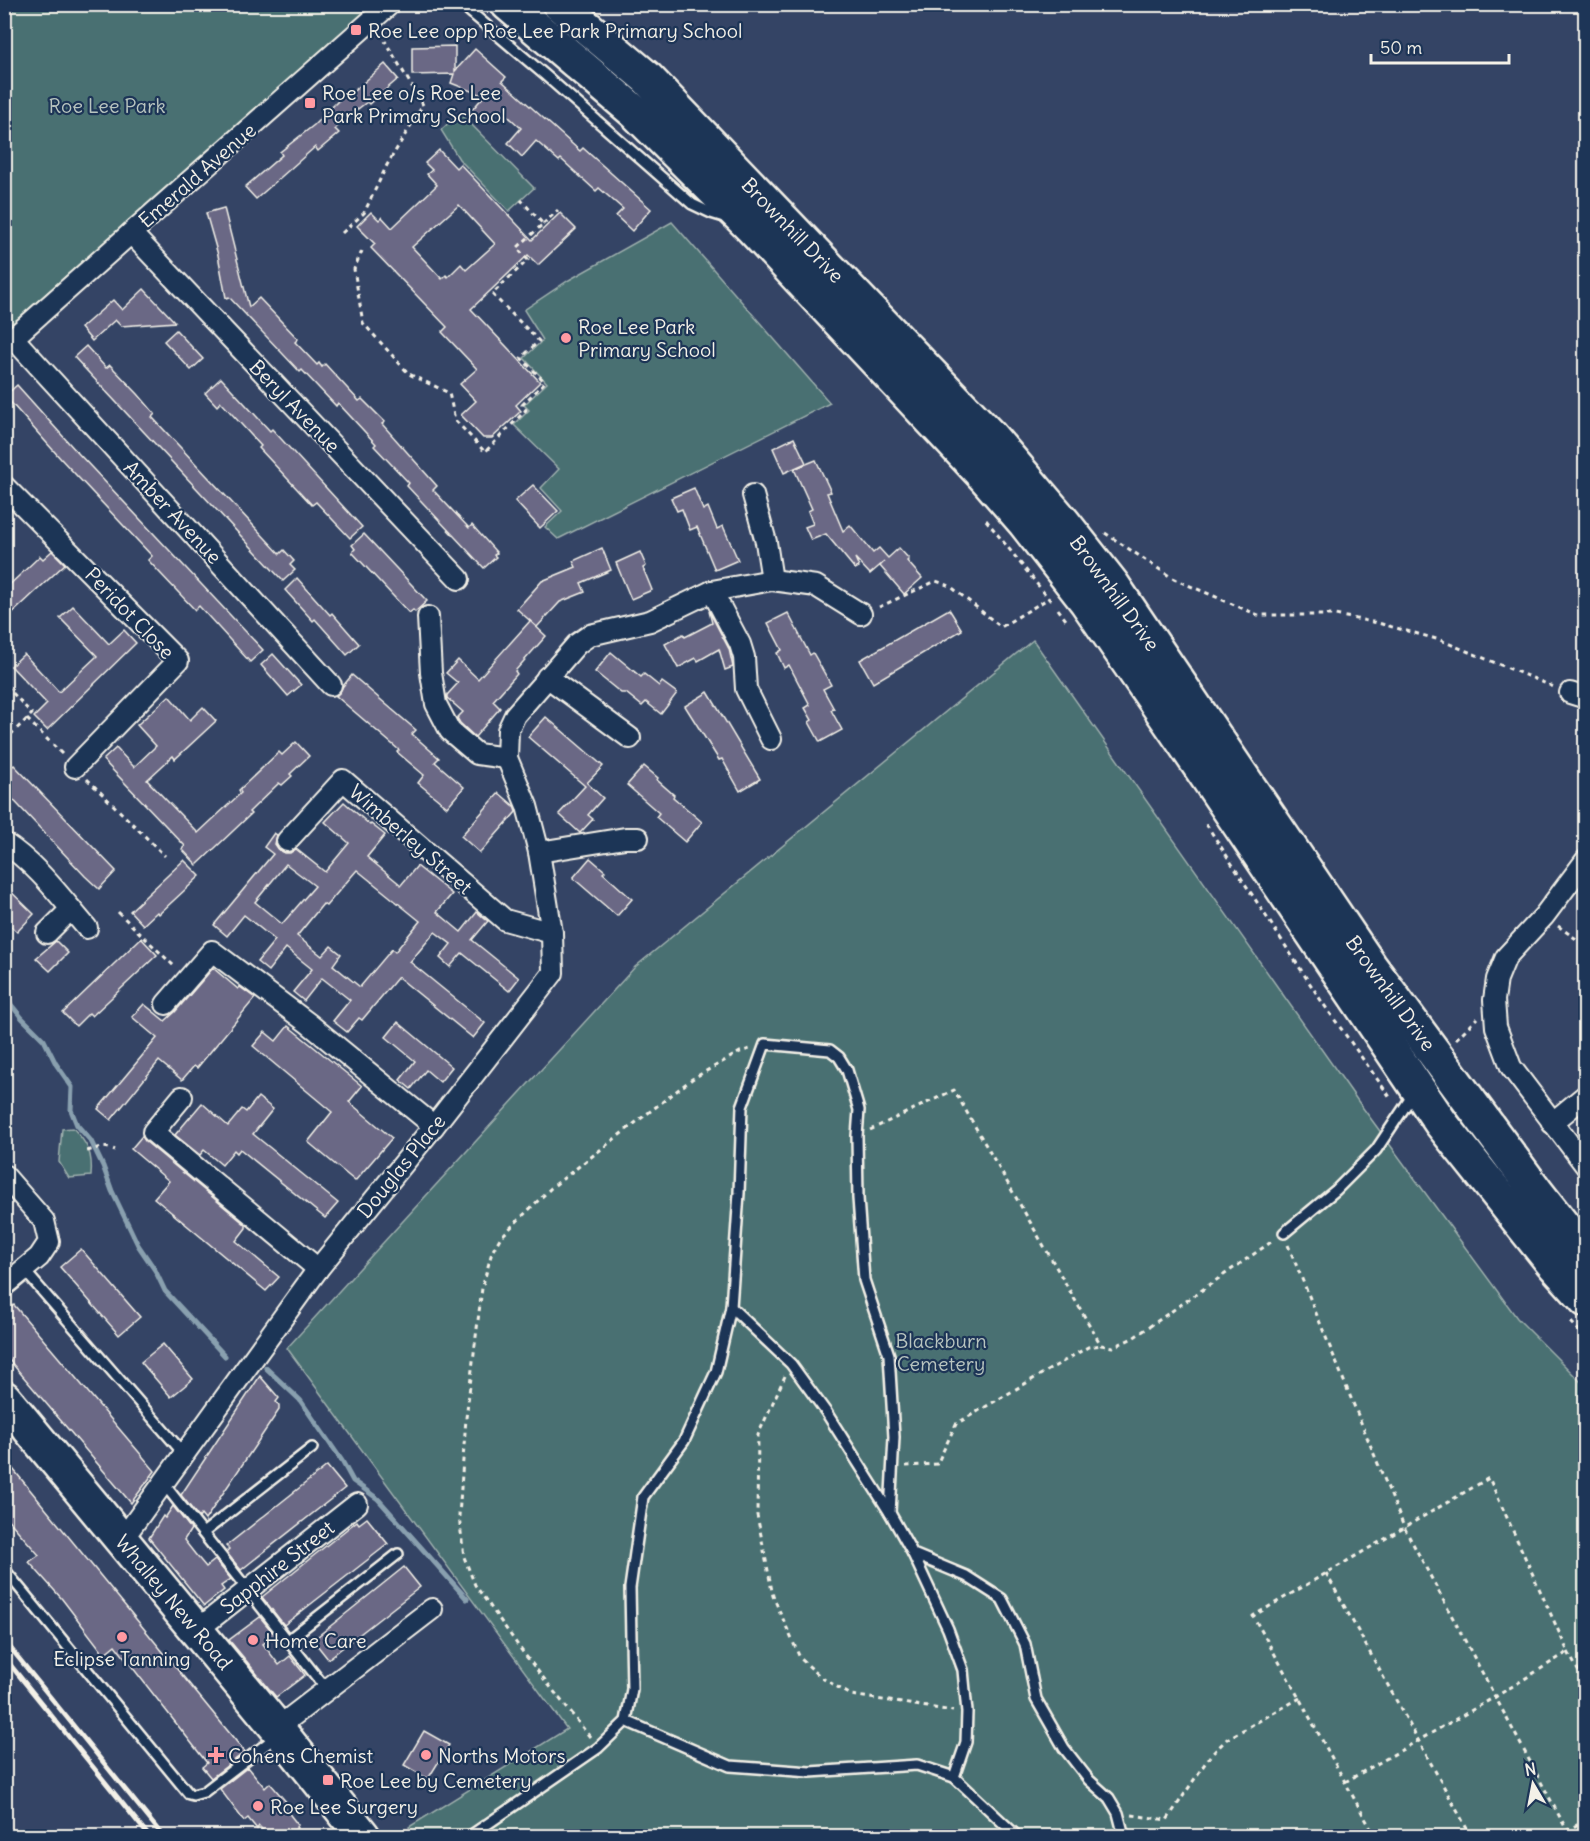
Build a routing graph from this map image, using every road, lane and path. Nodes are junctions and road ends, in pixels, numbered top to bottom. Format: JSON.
{"nodes":[{"id":1,"x":390,"y":4,"type":"edge"},
{"id":2,"x":461,"y":4,"type":"edge"},
{"id":3,"x":508,"y":4,"type":"edge"},
{"id":4,"x":559,"y":4,"type":"edge"},
{"id":5,"x":386,"y":41,"type":"dead end"},
{"id":6,"x":521,"y":200,"type":"dead end"},
{"id":7,"x":558,"y":210,"type":"dead end"},
{"id":8,"x":744,"y":219,"type":"junction"},
{"id":9,"x":543,"y":224,"type":"junction"},
{"id":10,"x":131,"y":232,"type":"junction"},
{"id":11,"x":342,"y":233,"type":"dead end"},
{"id":12,"x":362,"y":251,"type":"dead end"},
{"id":13,"x":9,"y":342,"type":"edge"},
{"id":14,"x":4,"y":486,"type":"edge"},
{"id":15,"x":753,"y":495,"type":"dead end"},
{"id":16,"x":980,"y":512,"type":"dead end"},
{"id":17,"x":1099,"y":529,"type":"dead end"},
{"id":18,"x":459,"y":579,"type":"dead end"},
{"id":19,"x":772,"y":580,"type":"junction"},
{"id":20,"x":712,"y":591,"type":"junction"},
{"id":21,"x":1049,"y":598,"type":"junction"},
{"id":22,"x":861,"y":614,"type":"joint"},
{"id":23,"x":428,"y":617,"type":"dead end"},
{"id":24,"x":1070,"y":626,"type":"dead end"},
{"id":25,"x":4,"y":663,"type":"edge"},
{"id":26,"x":4,"y":670,"type":"edge"},
{"id":27,"x":547,"y":677,"type":"junction"},
{"id":28,"x":4,"y":685,"type":"edge"},
{"id":29,"x":332,"y":685,"type":"dead end"},
{"id":30,"x":9,"y":689,"type":"junction"},
{"id":31,"x":4,"y":693,"type":"edge"},
{"id":32,"x":1578,"y":696,"type":"edge"},
{"id":33,"x":27,"y":719,"type":"junction"},
{"id":34,"x":630,"y":738,"type":"dead end"},
{"id":35,"x":771,"y":739,"type":"dead end"},
{"id":36,"x":4,"y":741,"type":"edge"},
{"id":37,"x":507,"y":758,"type":"junction"},
{"id":38,"x":75,"y":767,"type":"junction"},
{"id":39,"x":1205,"y":823,"type":"dead end"},
{"id":40,"x":638,"y":838,"type":"dead end"},
{"id":41,"x":287,"y":841,"type":"dead end"},
{"id":42,"x":4,"y":843,"type":"edge"},
{"id":43,"x":539,"y":852,"type":"junction"},
{"id":44,"x":165,"y":856,"type":"dead end"},
{"id":45,"x":1586,"y":860,"type":"edge"},
{"id":46,"x":71,"y":909,"type":"junction"},
{"id":47,"x":118,"y":912,"type":"dead end"},
{"id":48,"x":1544,"y":916,"type":"junction"},
{"id":49,"x":87,"y":928,"type":"dead end"},
{"id":50,"x":47,"y":933,"type":"dead end"},
{"id":51,"x":552,"y":933,"type":"junction"},
{"id":52,"x":1586,"y":946,"type":"edge"},
{"id":53,"x":177,"y":970,"type":"dead end"},
{"id":54,"x":166,"y":1004,"type":"dead end"},
{"id":55,"x":765,"y":1044,"type":"junction"},
{"id":56,"x":1586,"y":1095,"type":"edge"},
{"id":57,"x":182,"y":1097,"type":"dead end"},
{"id":58,"x":1409,"y":1101,"type":"junction"},
{"id":59,"x":1552,"y":1123,"type":"junction"},
{"id":60,"x":434,"y":1126,"type":"junction"},
{"id":61,"x":857,"y":1137,"type":"junction"},
{"id":62,"x":115,"y":1150,"type":"dead end"},
{"id":63,"x":88,"y":1151,"type":"dead end"},
{"id":64,"x":1586,"y":1166,"type":"edge"},
{"id":65,"x":4,"y":1175,"type":"edge"},
{"id":66,"x":1284,"y":1233,"type":"junction"},
{"id":67,"x":1586,"y":1254,"type":"edge"},
{"id":68,"x":318,"y":1269,"type":"junction"},
{"id":69,"x":11,"y":1276,"type":"edge"},
{"id":70,"x":731,"y":1307,"type":"junction"},
{"id":71,"x":1578,"y":1311,"type":"edge"},
{"id":72,"x":1586,"y":1338,"type":"edge"},
{"id":73,"x":1101,"y":1345,"type":"junction"},
{"id":74,"x":791,"y":1364,"type":"junction"},
{"id":75,"x":4,"y":1398,"type":"edge"},
{"id":76,"x":312,"y":1448,"type":"dead end"},
{"id":77,"x":184,"y":1454,"type":"junction"},
{"id":78,"x":892,"y":1467,"type":"junction"},
{"id":79,"x":164,"y":1484,"type":"junction"},
{"id":80,"x":357,"y":1504,"type":"dead end"},
{"id":81,"x":890,"y":1513,"type":"junction"},
{"id":82,"x":1404,"y":1527,"type":"junction"},
{"id":83,"x":203,"y":1533,"type":"junction"},
{"id":84,"x":122,"y":1540,"type":"junction"},
{"id":85,"x":398,"y":1554,"type":"dead end"},
{"id":86,"x":913,"y":1554,"type":"junction"},
{"id":87,"x":4,"y":1569,"type":"edge"},
{"id":88,"x":1326,"y":1573,"type":"junction"},
{"id":89,"x":247,"y":1589,"type":"junction"},
{"id":90,"x":432,"y":1609,"type":"dead end"},
{"id":91,"x":197,"y":1629,"type":"junction"},
{"id":92,"x":288,"y":1640,"type":"junction"},
{"id":93,"x":1568,"y":1652,"type":"junction"},
{"id":94,"x":1586,"y":1686,"type":"edge"},
{"id":95,"x":327,"y":1690,"type":"junction"},
{"id":96,"x":1495,"y":1697,"type":"junction"},
{"id":97,"x":1300,"y":1698,"type":"junction"},
{"id":98,"x":967,"y":1712,"type":"junction"},
{"id":99,"x":626,"y":1721,"type":"junction"},
{"id":100,"x":279,"y":1730,"type":"junction"},
{"id":101,"x":1418,"y":1740,"type":"junction"},
{"id":102,"x":598,"y":1748,"type":"junction"},
{"id":103,"x":954,"y":1777,"type":"junction"},
{"id":104,"x":1345,"y":1782,"type":"junction"},
{"id":105,"x":1118,"y":1813,"type":"junction"},
{"id":106,"x":1586,"y":1820,"type":"edge"},
{"id":107,"x":1566,"y":1831,"type":"junction"},
{"id":108,"x":363,"y":1836,"type":"edge"},
{"id":109,"x":470,"y":1836,"type":"edge"},
{"id":110,"x":1017,"y":1836,"type":"edge"},
{"id":111,"x":1124,"y":1836,"type":"edge"},
{"id":112,"x":1375,"y":1836,"type":"edge"},
{"id":113,"x":1471,"y":1836,"type":"edge"},
{"id":114,"x":1570,"y":1836,"type":"edge"}],
"edges":[{"from":1,"to":10,"type":"street","name":"Emerald Avenue"},
{"from":2,"to":8,"type":"lane","name":"Brownhill Drive"},
{"from":3,"to":8,"type":"highway","name":"Brownhill Drive"},
{"from":4,"to":67,"type":"highway","name":"Brownhill Drive"},
{"from":5,"to":11,"type":"path"},
{"from":6,"to":9,"type":"path"},
{"from":7,"to":9,"type":"path"},
{"from":8,"to":58,"type":"highway","name":"Brownhill Drive"},
{"from":9,"to":12,"type":"path"},
{"from":10,"to":13,"type":"street","name":"Emerald Avenue"},
{"from":10,"to":18,"type":"street","name":"Beryl Avenue"},
{"from":13,"to":29,"type":"street","name":"Amber Avenue"},
{"from":14,"to":38,"type":"street","name":"Peridot Close"},
{"from":15,"to":19,"type":"street"},
{"from":16,"to":21,"type":"path"},
{"from":17,"to":32,"type":"path"},
{"from":19,"to":20,"type":"street"},
{"from":19,"to":22,"type":"street"},
{"from":20,"to":27,"type":"street"},
{"from":20,"to":35,"type":"street"},
{"from":21,"to":22,"type":"path"},
{"from":21,"to":24,"type":"path"},
{"from":23,"to":37,"type":"street"},
{"from":25,"to":26,"type":"path"},
{"from":27,"to":34,"type":"street"},
{"from":27,"to":37,"type":"street"},
{"from":28,"to":30,"type":"path"},
{"from":30,"to":31,"type":"path"},
{"from":30,"to":33,"type":"path"},
{"from":33,"to":36,"type":"path"},
{"from":33,"to":38,"type":"path"},
{"from":37,"to":43,"type":"street","name":"Douglas Place"},
{"from":38,"to":44,"type":"path"},
{"from":39,"to":58,"type":"path"},
{"from":40,"to":43,"type":"street"},
{"from":41,"to":51,"type":"street","name":"Wimberley Street"},
{"from":42,"to":46,"type":"street"},
{"from":43,"to":51,"type":"street","name":"Douglas Place"},
{"from":45,"to":48,"type":"street"},
{"from":46,"to":49,"type":"street"},
{"from":46,"to":50,"type":"street"},
{"from":47,"to":53,"type":"path"},
{"from":48,"to":52,"type":"path"},
{"from":48,"to":59,"type":"street"},
{"from":51,"to":60,"type":"street","name":"Douglas Place"},
{"from":54,"to":60,"type":"street"},
{"from":55,"to":61,"type":"lane"},
{"from":55,"to":70,"type":"lane"},
{"from":55,"to":102,"type":"path"},
{"from":56,"to":59,"type":"street"},
{"from":57,"to":68,"type":"street"},
{"from":58,"to":66,"type":"lane"},
{"from":58,"to":71,"type":"highway","name":"Brownhill Drive"},
{"from":59,"to":64,"type":"street"},
{"from":60,"to":68,"type":"street","name":"Douglas Place"},
{"from":61,"to":73,"type":"path"},
{"from":61,"to":78,"type":"lane"},
{"from":62,"to":63,"type":"path"},
{"from":65,"to":69,"type":"street"},
{"from":66,"to":73,"type":"path"},
{"from":66,"to":82,"type":"path"},
{"from":68,"to":77,"type":"street","name":"Douglas Place"},
{"from":69,"to":77,"type":"lane"},
{"from":70,"to":74,"type":"lane"},
{"from":70,"to":99,"type":"lane"},
{"from":71,"to":72,"type":"path"},
{"from":73,"to":78,"type":"path"},
{"from":74,"to":81,"type":"lane"},
{"from":74,"to":98,"type":"path"},
{"from":75,"to":84,"type":"highway","name":"Whalley New Road"},
{"from":76,"to":83,"type":"lane"},
{"from":77,"to":79,"type":"street","name":"Douglas Place"},
{"from":78,"to":81,"type":"lane"},
{"from":79,"to":83,"type":"lane"},
{"from":79,"to":84,"type":"street","name":"Douglas Place"},
{"from":80,"to":89,"type":"street","name":"Sapphire Street"},
{"from":81,"to":86,"type":"lane"},
{"from":82,"to":88,"type":"path"},
{"from":82,"to":93,"type":"path"},
{"from":82,"to":96,"type":"path"},
{"from":83,"to":89,"type":"lane"},
{"from":84,"to":91,"type":"highway","name":"Whalley New Road"},
{"from":85,"to":92,"type":"lane"},
{"from":86,"to":98,"type":"lane"},
{"from":86,"to":105,"type":"lane"},
{"from":87,"to":100,"type":"lane"},
{"from":88,"to":97,"type":"path"},
{"from":88,"to":101,"type":"path"},
{"from":89,"to":91,"type":"street","name":"Sapphire Street"},
{"from":89,"to":92,"type":"lane"},
{"from":90,"to":95,"type":"street"},
{"from":91,"to":100,"type":"highway","name":"Whalley New Road"},
{"from":92,"to":95,"type":"lane"},
{"from":93,"to":94,"type":"path"},
{"from":93,"to":96,"type":"path"},
{"from":95,"to":100,"type":"street"},
{"from":96,"to":101,"type":"path"},
{"from":96,"to":107,"type":"path"},
{"from":97,"to":104,"type":"path"},
{"from":97,"to":105,"type":"path"},
{"from":98,"to":103,"type":"lane"},
{"from":99,"to":102,"type":"lane"},
{"from":99,"to":103,"type":"lane"},
{"from":100,"to":108,"type":"highway","name":"Whalley New Road"},
{"from":101,"to":104,"type":"path"},
{"from":101,"to":113,"type":"path"},
{"from":102,"to":109,"type":"lane"},
{"from":103,"to":110,"type":"lane"},
{"from":104,"to":112,"type":"path"},
{"from":105,"to":111,"type":"lane"},
{"from":106,"to":107,"type":"path"},
{"from":107,"to":114,"type":"path"}]}
